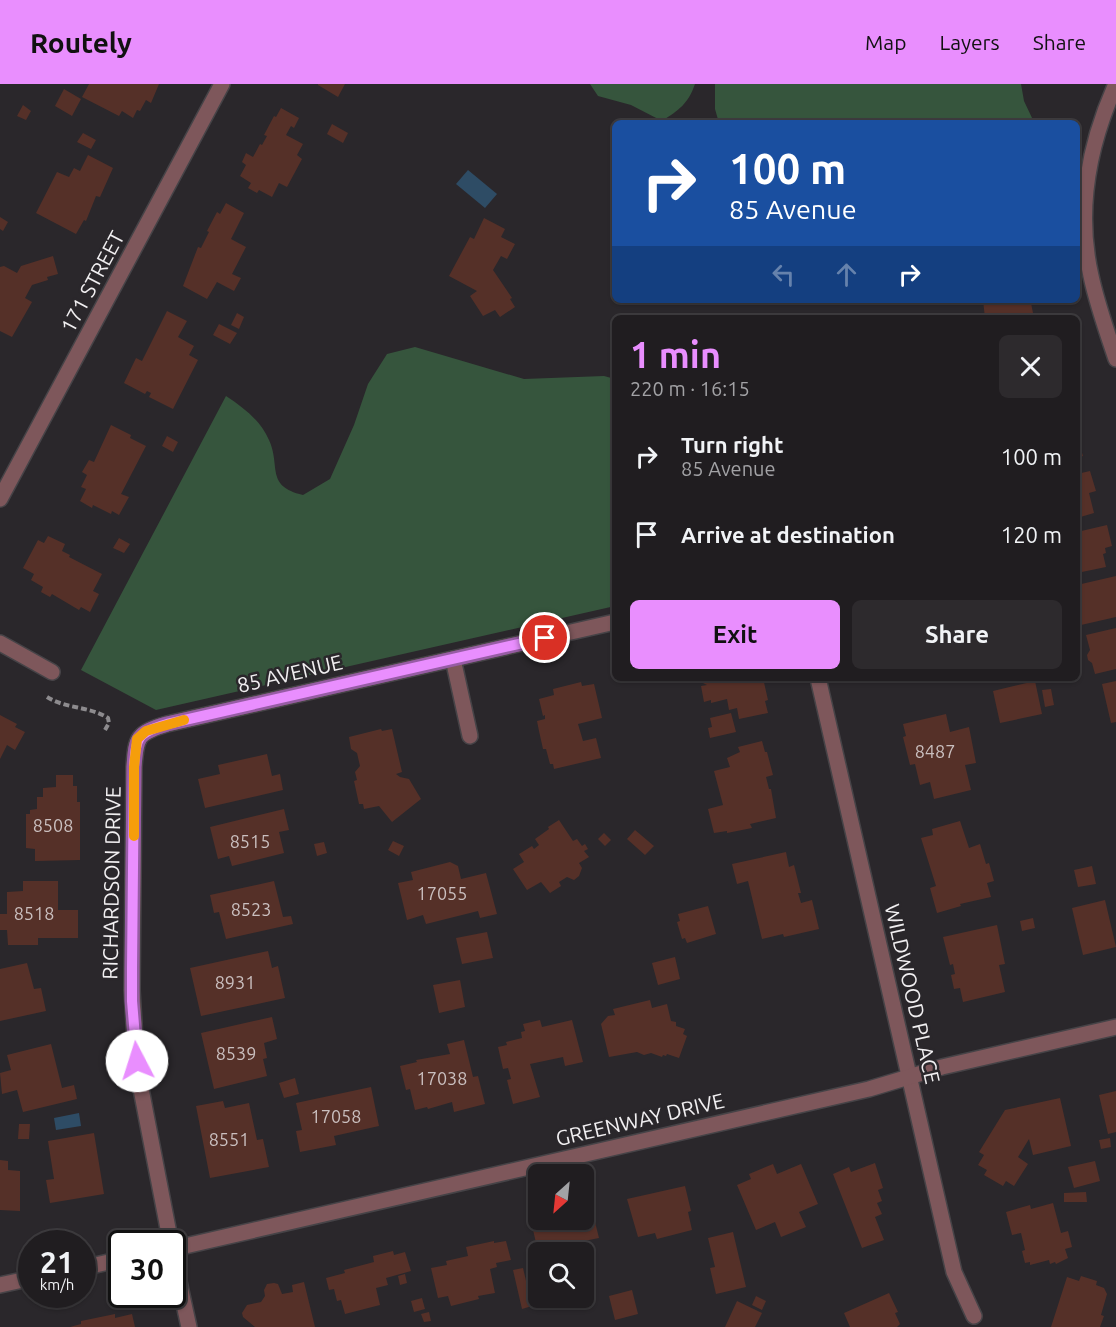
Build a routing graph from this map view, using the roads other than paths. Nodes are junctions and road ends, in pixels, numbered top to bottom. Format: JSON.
{"nodes":[{"id":1,"x":222,"y":84,"type":"edge"},
{"id":2,"x":1116,"y":84,"type":"edge"},
{"id":3,"x":1116,"y":359,"type":"edge"},
{"id":4,"x":0,"y":499,"type":"edge"},
{"id":5,"x":612,"y":623,"type":"edge"},
{"id":6,"x":0,"y":643,"type":"edge"},
{"id":7,"x":453,"y":658,"type":"junction"},
{"id":8,"x":52,"y":672,"type":"dead end"},
{"id":9,"x":819,"y":681,"type":"edge"},
{"id":10,"x":140,"y":736,"type":"joint"},
{"id":11,"x":470,"y":736,"type":"dead end"},
{"id":12,"x":1116,"y":1027,"type":"edge"},
{"id":13,"x":909,"y":1077,"type":"junction"},
{"id":14,"x":168,"y":1230,"type":"edge"},
{"id":15,"x":186,"y":1246,"type":"edge"},
{"id":16,"x":18,"y":1281,"type":"edge"},
{"id":17,"x":0,"y":1285,"type":"edge"},
{"id":18,"x":185,"y":1308,"type":"edge"},
{"id":19,"x":974,"y":1316,"type":"dead end"},
{"id":20,"x":189,"y":1327,"type":"edge"}],
"edges":[{"from":1,"to":4,"type":"street","name":"171 STREET"},
{"from":2,"to":3,"type":"street"},
{"from":5,"to":7,"type":"street","name":"85 AVENUE"},
{"from":6,"to":8,"type":"street"},
{"from":7,"to":10,"type":"street","name":"85 AVENUE"},
{"from":7,"to":11,"type":"street"},
{"from":9,"to":13,"type":"street","name":"WILDWOOD PLACE"},
{"from":10,"to":14,"type":"street","name":"RICHARDSON DRIVE"},
{"from":12,"to":13,"type":"street","name":"GREENWAY DRIVE"},
{"from":13,"to":15,"type":"street","name":"GREENWAY DRIVE"},
{"from":13,"to":19,"type":"street","name":"WILDWOOD PLACE"},
{"from":16,"to":17,"type":"street"},
{"from":18,"to":20,"type":"street"}]}
